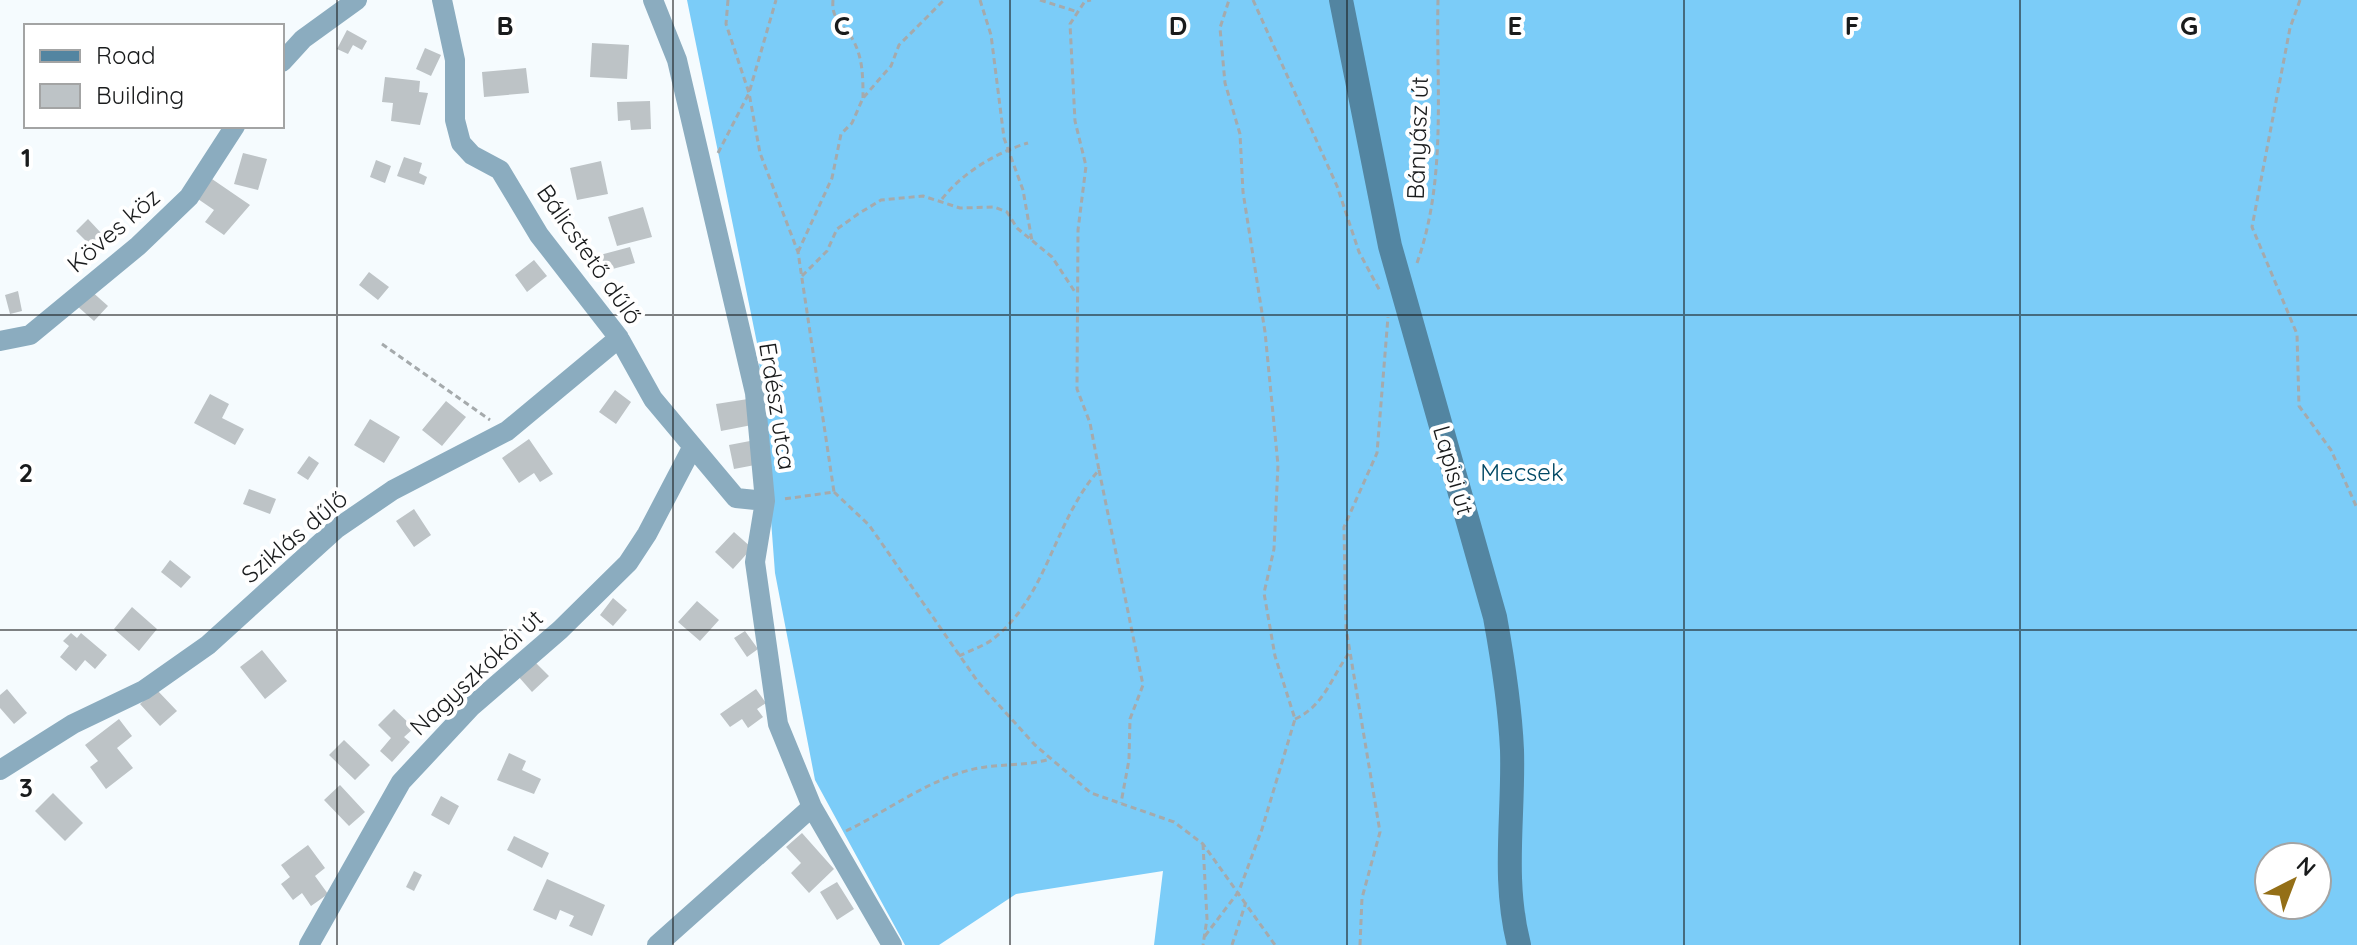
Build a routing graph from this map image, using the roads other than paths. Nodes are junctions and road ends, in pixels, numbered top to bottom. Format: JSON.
{"nodes":[{"id":1,"x":357,"y":0,"type":"edge"},
{"id":2,"x":442,"y":0,"type":"edge"},
{"id":3,"x":653,"y":0,"type":"edge"},
{"id":4,"x":1341,"y":0,"type":"edge"},
{"id":5,"x":284,"y":60,"type":"edge"},
{"id":6,"x":234,"y":128,"type":"edge"},
{"id":7,"x":619,"y":338,"type":"junction"},
{"id":8,"x":0,"y":341,"type":"edge"},
{"id":9,"x":692,"y":448,"type":"junction"},
{"id":10,"x":765,"y":501,"type":"junction"},
{"id":11,"x":0,"y":770,"type":"edge"},
{"id":12,"x":812,"y":807,"type":"junction"},
{"id":13,"x":309,"y":945,"type":"edge"},
{"id":14,"x":657,"y":945,"type":"edge"},
{"id":15,"x":892,"y":945,"type":"edge"},
{"id":16,"x":1519,"y":945,"type":"edge"}],
"edges":[{"from":1,"to":5,"type":"street"},
{"from":2,"to":7,"type":"street","name":"Bálicstető dűlő"},
{"from":3,"to":10,"type":"street","name":"Erdész utca"},
{"from":4,"to":16,"type":"street","name":"Lapisi út"},
{"from":6,"to":8,"type":"street","name":"Köves köz"},
{"from":7,"to":9,"type":"street","name":"Bálicstető dűlő"},
{"from":7,"to":11,"type":"street","name":"Sziklás dűlő"},
{"from":9,"to":10,"type":"street","name":"Bálicstető dűlő"},
{"from":9,"to":13,"type":"street","name":"Nagyszkókói út"},
{"from":10,"to":12,"type":"street","name":"Erdész utca"},
{"from":12,"to":14,"type":"street"},
{"from":12,"to":15,"type":"street","name":"Erdész utca"}]}
